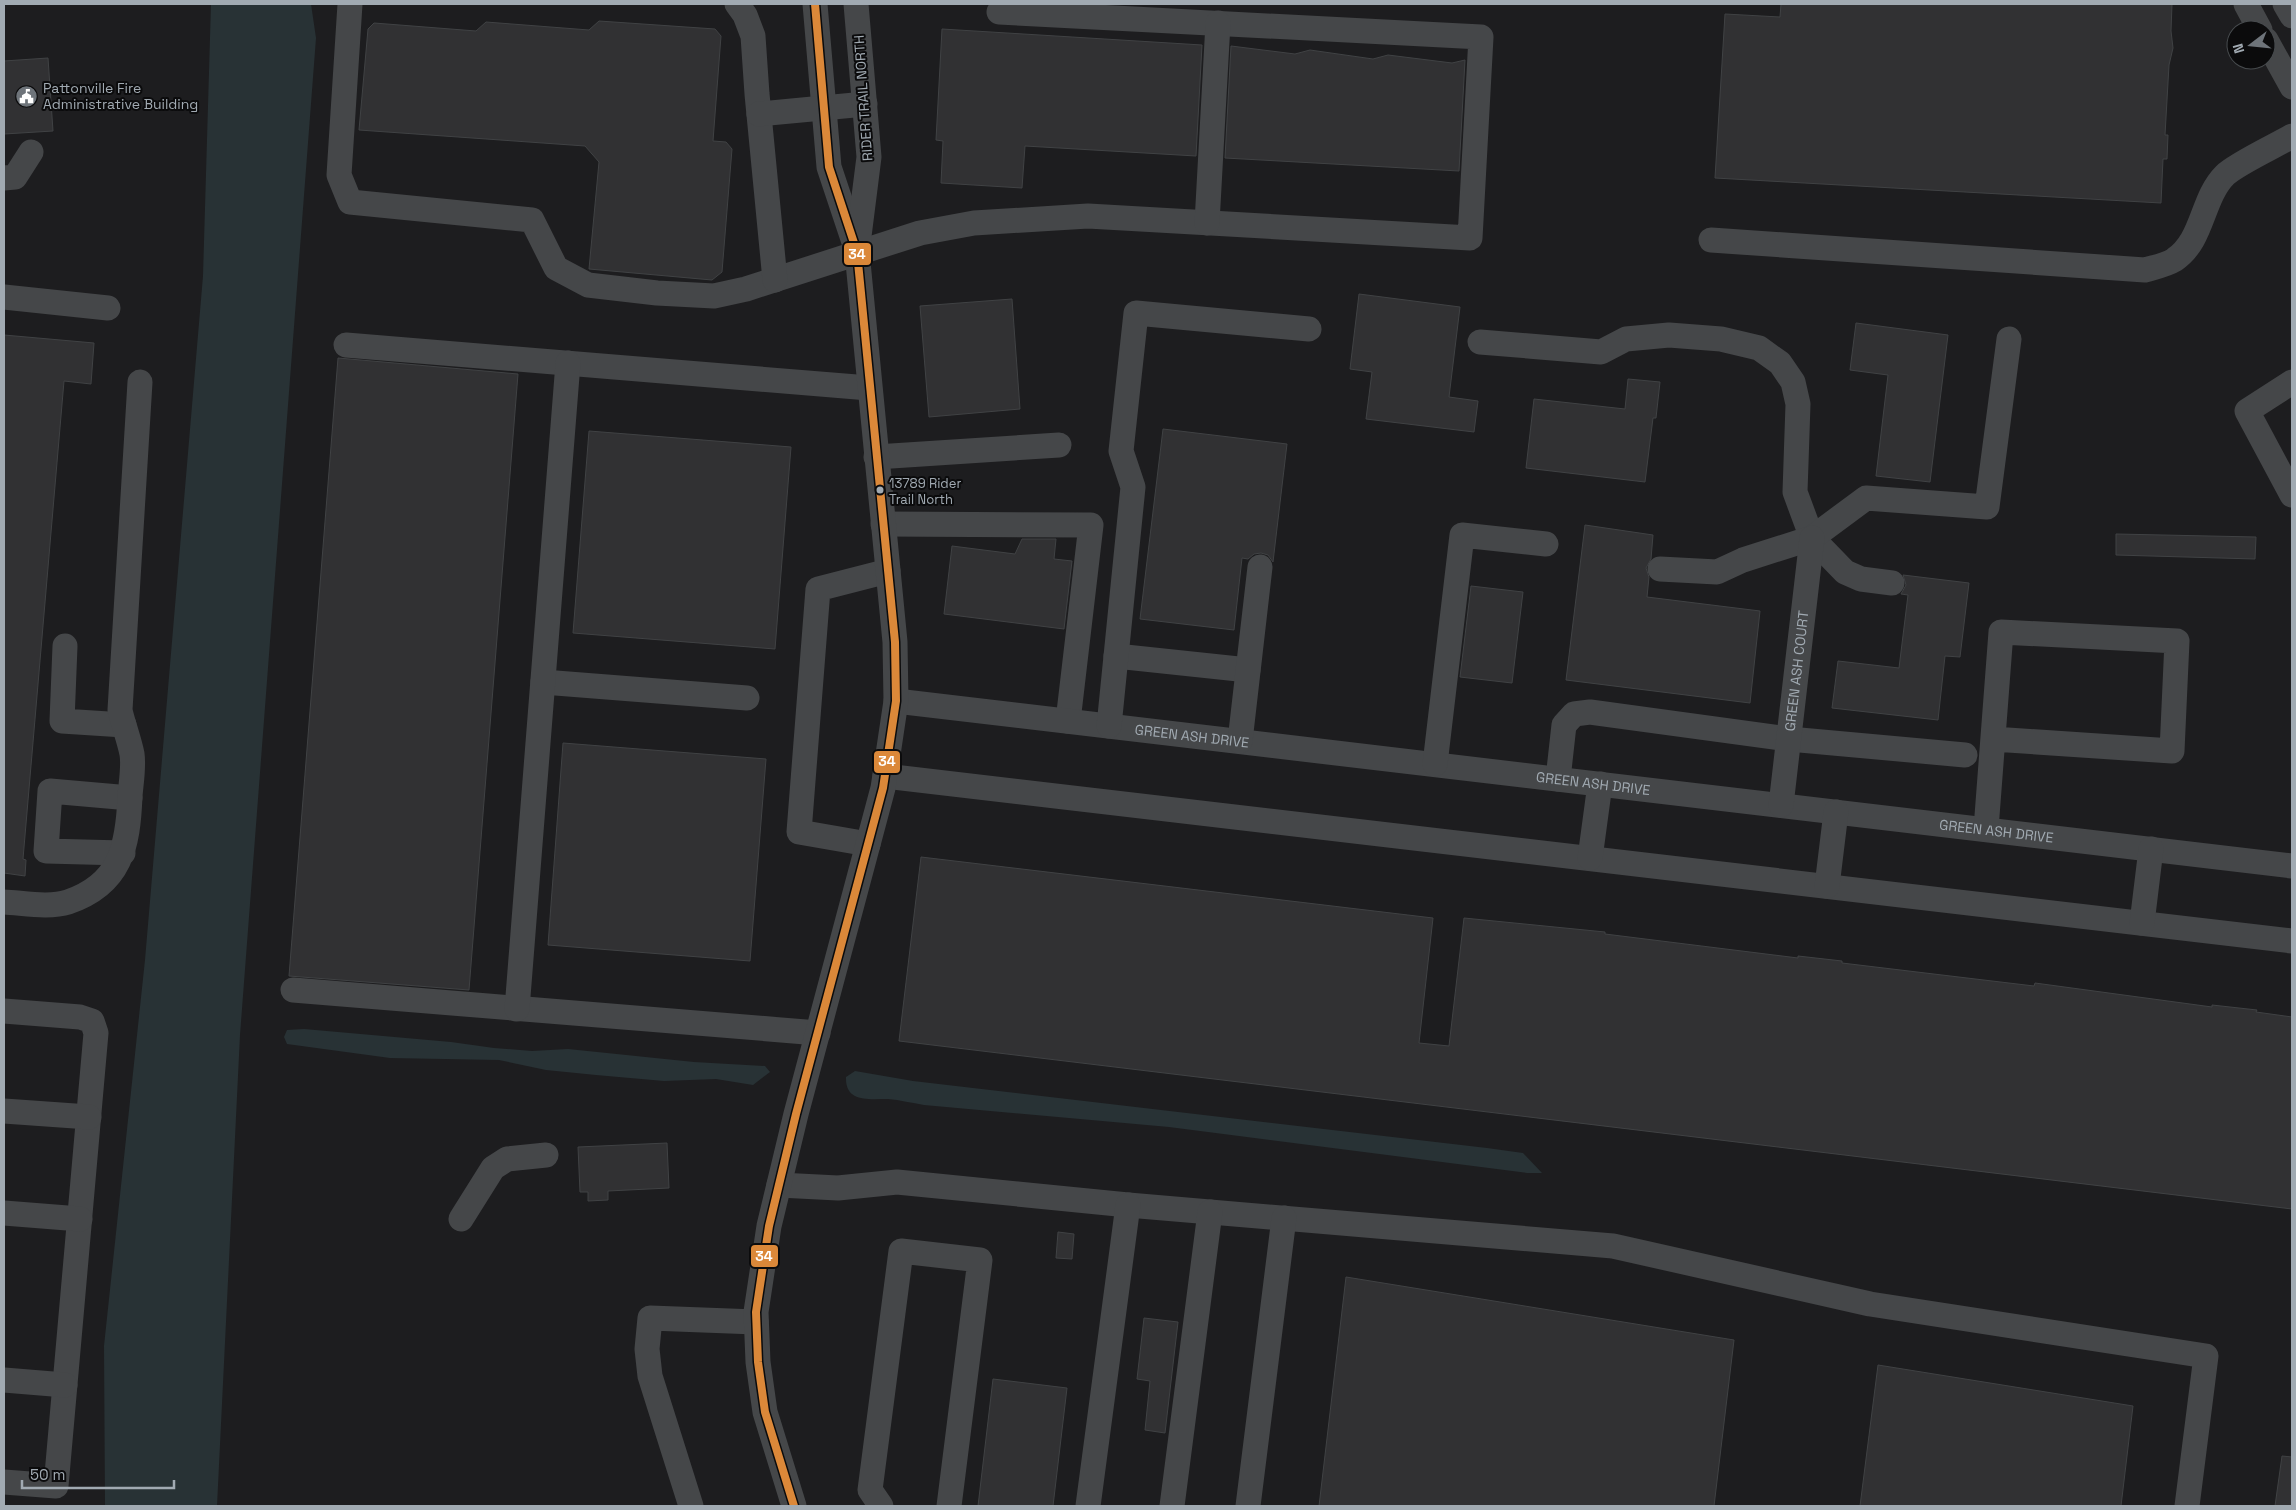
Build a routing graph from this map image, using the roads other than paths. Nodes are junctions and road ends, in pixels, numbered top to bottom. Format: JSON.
{"nodes":[{"id":1,"x":350,"y":4,"type":"edge"},
{"id":2,"x":737,"y":4,"type":"edge"},
{"id":3,"x":815,"y":4,"type":"edge"},
{"id":4,"x":856,"y":4,"type":"edge"},
{"id":5,"x":2246,"y":4,"type":"edge"},
{"id":6,"x":2285,"y":4,"type":"edge"},
{"id":7,"x":1000,"y":12,"type":"dead end"},
{"id":8,"x":2292,"y":16,"type":"edge"},
{"id":9,"x":2255,"y":20,"type":"edge"},
{"id":10,"x":1218,"y":23,"type":"junction"},
{"id":11,"x":2276,"y":58,"type":"edge"},
{"id":12,"x":2292,"y":87,"type":"edge"},
{"id":13,"x":865,"y":104,"type":"junction"},
{"id":14,"x":824,"y":108,"type":"junction"},
{"id":15,"x":759,"y":114,"type":"junction"},
{"id":16,"x":2292,"y":136,"type":"edge"},
{"id":17,"x":31,"y":152,"type":"dead end"},
{"id":18,"x":4,"y":178,"type":"edge"},
{"id":19,"x":1207,"y":223,"type":"junction"},
{"id":20,"x":1711,"y":240,"type":"dead end"},
{"id":21,"x":857,"y":252,"type":"junction"},
{"id":22,"x":775,"y":280,"type":"junction"},
{"id":23,"x":4,"y":297,"type":"edge"},
{"id":24,"x":108,"y":308,"type":"dead end"},
{"id":25,"x":1309,"y":329,"type":"dead end"},
{"id":26,"x":2009,"y":339,"type":"dead end"},
{"id":27,"x":1480,"y":342,"type":"dead end"},
{"id":28,"x":346,"y":345,"type":"dead end"},
{"id":29,"x":568,"y":363,"type":"junction"},
{"id":30,"x":140,"y":382,"type":"dead end"},
{"id":31,"x":2292,"y":382,"type":"edge"},
{"id":32,"x":869,"y":388,"type":"junction"},
{"id":33,"x":1059,"y":445,"type":"dead end"},
{"id":34,"x":876,"y":457,"type":"junction"},
{"id":35,"x":2292,"y":496,"type":"edge"},
{"id":36,"x":883,"y":524,"type":"junction"},
{"id":37,"x":1812,"y":538,"type":"junction"},
{"id":38,"x":1546,"y":544,"type":"dead end"},
{"id":39,"x":1260,"y":567,"type":"dead end"},
{"id":40,"x":1660,"y":569,"type":"dead end"},
{"id":41,"x":888,"y":571,"type":"junction"},
{"id":42,"x":1892,"y":583,"type":"dead end"},
{"id":43,"x":65,"y":646,"type":"dead end"},
{"id":44,"x":1116,"y":656,"type":"junction"},
{"id":45,"x":1248,"y":670,"type":"junction"},
{"id":46,"x":543,"y":682,"type":"junction"},
{"id":47,"x":747,"y":698,"type":"dead end"},
{"id":48,"x":896,"y":701,"type":"junction"},
{"id":49,"x":1068,"y":721,"type":"junction"},
{"id":50,"x":124,"y":725,"type":"junction"},
{"id":51,"x":1109,"y":726,"type":"junction"},
{"id":52,"x":1789,"y":739,"type":"junction"},
{"id":53,"x":1993,"y":739,"type":"junction"},
{"id":54,"x":1240,"y":741,"type":"junction"},
{"id":55,"x":1965,"y":754,"type":"dead end"},
{"id":56,"x":1435,"y":764,"type":"junction"},
{"id":57,"x":885,"y":776,"type":"junction"},
{"id":58,"x":1558,"y":779,"type":"junction"},
{"id":59,"x":1600,"y":784,"type":"junction"},
{"id":60,"x":130,"y":798,"type":"junction"},
{"id":61,"x":1781,"y":805,"type":"junction"},
{"id":62,"x":1836,"y":812,"type":"junction"},
{"id":63,"x":1986,"y":829,"type":"junction"},
{"id":64,"x":868,"y":844,"type":"junction"},
{"id":65,"x":2152,"y":849,"type":"junction"},
{"id":66,"x":123,"y":853,"type":"junction"},
{"id":67,"x":1590,"y":858,"type":"junction"},
{"id":68,"x":2292,"y":866,"type":"edge"},
{"id":69,"x":1827,"y":886,"type":"junction"},
{"id":70,"x":4,"y":902,"type":"edge"},
{"id":71,"x":2142,"y":923,"type":"junction"},
{"id":72,"x":2292,"y":941,"type":"edge"},
{"id":73,"x":293,"y":990,"type":"dead end"},
{"id":74,"x":517,"y":1009,"type":"junction"},
{"id":75,"x":4,"y":1011,"type":"edge"},
{"id":76,"x":818,"y":1034,"type":"junction"},
{"id":77,"x":4,"y":1111,"type":"edge"},
{"id":78,"x":89,"y":1117,"type":"junction"},
{"id":79,"x":546,"y":1155,"type":"dead end"},
{"id":80,"x":779,"y":1185,"type":"junction"},
{"id":81,"x":1128,"y":1205,"type":"junction"},
{"id":82,"x":1210,"y":1212,"type":"junction"},
{"id":83,"x":4,"y":1214,"type":"edge"},
{"id":84,"x":1284,"y":1218,"type":"junction"},
{"id":85,"x":80,"y":1219,"type":"junction"},
{"id":86,"x":461,"y":1219,"type":"dead end"},
{"id":87,"x":756,"y":1322,"type":"junction"},
{"id":88,"x":4,"y":1380,"type":"edge"},
{"id":89,"x":65,"y":1385,"type":"junction"},
{"id":90,"x":4,"y":1482,"type":"edge"},
{"id":91,"x":55,"y":1496,"type":"edge"},
{"id":92,"x":691,"y":1506,"type":"edge"},
{"id":93,"x":794,"y":1506,"type":"edge"},
{"id":94,"x":881,"y":1506,"type":"edge"},
{"id":95,"x":949,"y":1506,"type":"edge"},
{"id":96,"x":1088,"y":1506,"type":"edge"},
{"id":97,"x":1172,"y":1506,"type":"edge"},
{"id":98,"x":1248,"y":1506,"type":"edge"},
{"id":99,"x":2187,"y":1506,"type":"edge"}],
"edges":[{"from":1,"to":22,"type":"street"},
{"from":2,"to":15,"type":"street"},
{"from":3,"to":14,"type":"street","name":"RIDER TRAIL NORTH"},
{"from":4,"to":13,"type":"street","name":"RIDER TRAIL NORTH"},
{"from":5,"to":9,"type":"street"},
{"from":6,"to":8,"type":"street"},
{"from":7,"to":10,"type":"street"},
{"from":10,"to":19,"type":"street"},
{"from":10,"to":19,"type":"street"},
{"from":11,"to":12,"type":"street"},
{"from":13,"to":14,"type":"street"},
{"from":13,"to":21,"type":"street","name":"RIDER TRAIL NORTH"},
{"from":14,"to":15,"type":"street"},
{"from":14,"to":21,"type":"street","name":"RIDER TRAIL NORTH"},
{"from":15,"to":22,"type":"street"},
{"from":16,"to":20,"type":"street"},
{"from":17,"to":18,"type":"street"},
{"from":19,"to":21,"type":"street"},
{"from":21,"to":22,"type":"street"},
{"from":21,"to":32,"type":"street","name":"RIDER TRAIL NORTH"},
{"from":23,"to":24,"type":"street"},
{"from":25,"to":44,"type":"street"},
{"from":26,"to":37,"type":"street"},
{"from":27,"to":37,"type":"street"},
{"from":28,"to":29,"type":"street"},
{"from":29,"to":32,"type":"street"},
{"from":29,"to":46,"type":"street"},
{"from":30,"to":50,"type":"street"},
{"from":31,"to":35,"type":"street"},
{"from":32,"to":34,"type":"street","name":"RIDER TRAIL NORTH"},
{"from":33,"to":34,"type":"street"},
{"from":34,"to":36,"type":"street","name":"RIDER TRAIL NORTH"},
{"from":36,"to":41,"type":"street","name":"RIDER TRAIL NORTH"},
{"from":36,"to":49,"type":"street"},
{"from":37,"to":40,"type":"street"},
{"from":37,"to":42,"type":"street"},
{"from":37,"to":52,"type":"street","name":"GREEN ASH COURT"},
{"from":38,"to":56,"type":"street"},
{"from":39,"to":45,"type":"street"},
{"from":41,"to":48,"type":"street","name":"RIDER TRAIL NORTH"},
{"from":41,"to":64,"type":"street"},
{"from":43,"to":50,"type":"street"},
{"from":44,"to":45,"type":"street"},
{"from":44,"to":51,"type":"street"},
{"from":45,"to":54,"type":"street"},
{"from":46,"to":47,"type":"street"},
{"from":46,"to":74,"type":"street"},
{"from":48,"to":49,"type":"street","name":"GREEN ASH DRIVE"},
{"from":48,"to":57,"type":"street","name":"RIDER TRAIL NORTH"},
{"from":49,"to":51,"type":"street","name":"GREEN ASH DRIVE"},
{"from":50,"to":60,"type":"street"},
{"from":51,"to":54,"type":"street","name":"GREEN ASH DRIVE"},
{"from":52,"to":55,"type":"street"},
{"from":52,"to":58,"type":"street"},
{"from":52,"to":61,"type":"street","name":"GREEN ASH COURT"},
{"from":53,"to":53,"type":"street"},
{"from":53,"to":63,"type":"street"},
{"from":54,"to":56,"type":"street","name":"GREEN ASH DRIVE"},
{"from":56,"to":58,"type":"street","name":"GREEN ASH DRIVE"},
{"from":57,"to":64,"type":"street","name":"RIDER TRAIL NORTH"},
{"from":57,"to":67,"type":"street"},
{"from":58,"to":59,"type":"street","name":"GREEN ASH DRIVE"},
{"from":59,"to":61,"type":"street","name":"GREEN ASH DRIVE"},
{"from":59,"to":67,"type":"street"},
{"from":60,"to":66,"type":"street"},
{"from":60,"to":66,"type":"street"},
{"from":61,"to":62,"type":"street","name":"GREEN ASH DRIVE"},
{"from":62,"to":63,"type":"street","name":"GREEN ASH DRIVE"},
{"from":62,"to":69,"type":"street"},
{"from":63,"to":65,"type":"street","name":"GREEN ASH DRIVE"},
{"from":64,"to":76,"type":"street","name":"RIDER TRAIL NORTH"},
{"from":65,"to":68,"type":"street","name":"GREEN ASH DRIVE"},
{"from":65,"to":71,"type":"street"},
{"from":66,"to":70,"type":"street"},
{"from":67,"to":69,"type":"street"},
{"from":69,"to":71,"type":"street"},
{"from":71,"to":72,"type":"street"},
{"from":73,"to":74,"type":"street"},
{"from":74,"to":76,"type":"street"},
{"from":75,"to":78,"type":"street"},
{"from":76,"to":80,"type":"street","name":"RIDER TRAIL NORTH"},
{"from":77,"to":78,"type":"street"},
{"from":78,"to":85,"type":"street"},
{"from":79,"to":86,"type":"street"},
{"from":80,"to":81,"type":"street"},
{"from":80,"to":87,"type":"street","name":"RIDER TRAIL NORTH"},
{"from":81,"to":82,"type":"street"},
{"from":81,"to":96,"type":"street"},
{"from":82,"to":84,"type":"street"},
{"from":82,"to":97,"type":"street"},
{"from":83,"to":85,"type":"street"},
{"from":84,"to":98,"type":"street"},
{"from":84,"to":99,"type":"street"},
{"from":85,"to":89,"type":"street"},
{"from":87,"to":92,"type":"street"},
{"from":87,"to":93,"type":"street","name":"RIDER TRAIL NORTH"},
{"from":88,"to":89,"type":"street"},
{"from":89,"to":91,"type":"street"},
{"from":90,"to":91,"type":"street"},
{"from":94,"to":95,"type":"street"}]}
